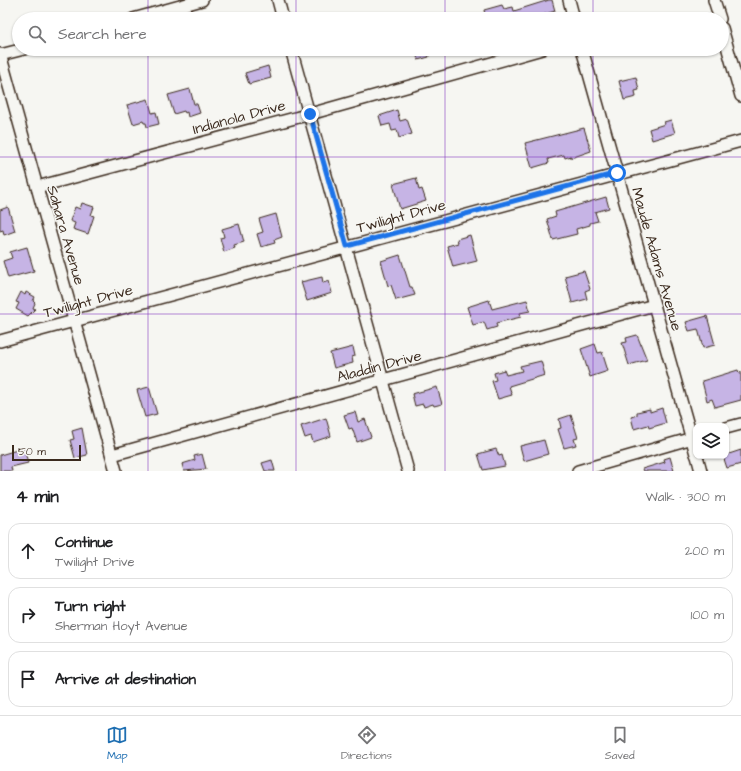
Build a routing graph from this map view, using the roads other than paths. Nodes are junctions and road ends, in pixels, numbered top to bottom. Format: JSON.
{"nodes":[{"id":1,"x":202,"y":0,"type":"edge"},
{"id":2,"x":278,"y":0,"type":"edge"},
{"id":3,"x":569,"y":0,"type":"edge"},
{"id":4,"x":714,"y":0,"type":"edge"},
{"id":5,"x":158,"y":12,"type":"edge"},
{"id":6,"x":281,"y":12,"type":"edge"},
{"id":7,"x":572,"y":12,"type":"edge"},
{"id":8,"x":718,"y":12,"type":"edge"},
{"id":9,"x":12,"y":52,"type":"edge"},
{"id":10,"x":729,"y":53,"type":"edge"},
{"id":11,"x":0,"y":55,"type":"edge"},
{"id":12,"x":293,"y":56,"type":"edge"},
{"id":13,"x":517,"y":56,"type":"edge"},
{"id":14,"x":584,"y":56,"type":"edge"},
{"id":15,"x":741,"y":96,"type":"edge"},
{"id":16,"x":310,"y":114,"type":"junction"},
{"id":17,"x":741,"y":141,"type":"edge"},
{"id":18,"x":617,"y":173,"type":"junction"},
{"id":19,"x":37,"y":187,"type":"junction"},
{"id":20,"x":347,"y":246,"type":"junction"},
{"id":21,"x":654,"y":305,"type":"junction"},
{"id":22,"x":74,"y":320,"type":"junction"},
{"id":23,"x":0,"y":341,"type":"edge"},
{"id":24,"x":383,"y":380,"type":"junction"},
{"id":25,"x":741,"y":424,"type":"edge"},
{"id":26,"x":729,"y":427,"type":"edge"},
{"id":27,"x":693,"y":434,"type":"edge"},
{"id":28,"x":693,"y":437,"type":"edge"},
{"id":29,"x":112,"y":455,"type":"junction"},
{"id":30,"x":697,"y":459,"type":"edge"},
{"id":31,"x":116,"y":471,"type":"edge"},
{"id":32,"x":408,"y":471,"type":"edge"},
{"id":33,"x":578,"y":471,"type":"edge"},
{"id":34,"x":701,"y":471,"type":"edge"}],
"edges":[{"from":1,"to":5,"type":"street"},
{"from":2,"to":6,"type":"street"},
{"from":3,"to":7,"type":"street"},
{"from":4,"to":8,"type":"street"},
{"from":9,"to":11,"type":"street"},
{"from":10,"to":15,"type":"street"},
{"from":11,"to":19,"type":"street","name":"Sahara Avenue"},
{"from":12,"to":16,"type":"street"},
{"from":13,"to":16,"type":"street","name":"Indianola Drive"},
{"from":14,"to":18,"type":"street","name":"Maude Adams Avenue"},
{"from":16,"to":19,"type":"street","name":"Indianola Drive"},
{"from":16,"to":20,"type":"street"},
{"from":17,"to":18,"type":"street","name":"Twilight Drive"},
{"from":18,"to":20,"type":"street","name":"Twilight Drive"},
{"from":18,"to":21,"type":"street","name":"Maude Adams Avenue"},
{"from":19,"to":22,"type":"street","name":"Sahara Avenue"},
{"from":20,"to":22,"type":"street","name":"Twilight Drive"},
{"from":20,"to":24,"type":"street"},
{"from":21,"to":24,"type":"street","name":"Aladdin Drive"},
{"from":21,"to":27,"type":"street","name":"Maude Adams Avenue"},
{"from":22,"to":23,"type":"street","name":"Twilight Drive"},
{"from":22,"to":29,"type":"street","name":"Sahara Avenue"},
{"from":24,"to":29,"type":"street","name":"Aladdin Drive"},
{"from":24,"to":32,"type":"street"},
{"from":25,"to":26,"type":"street"},
{"from":28,"to":33,"type":"street"},
{"from":29,"to":31,"type":"street","name":"Sahara Avenue"},
{"from":30,"to":34,"type":"street","name":"Maude Adams Avenue"}]}
